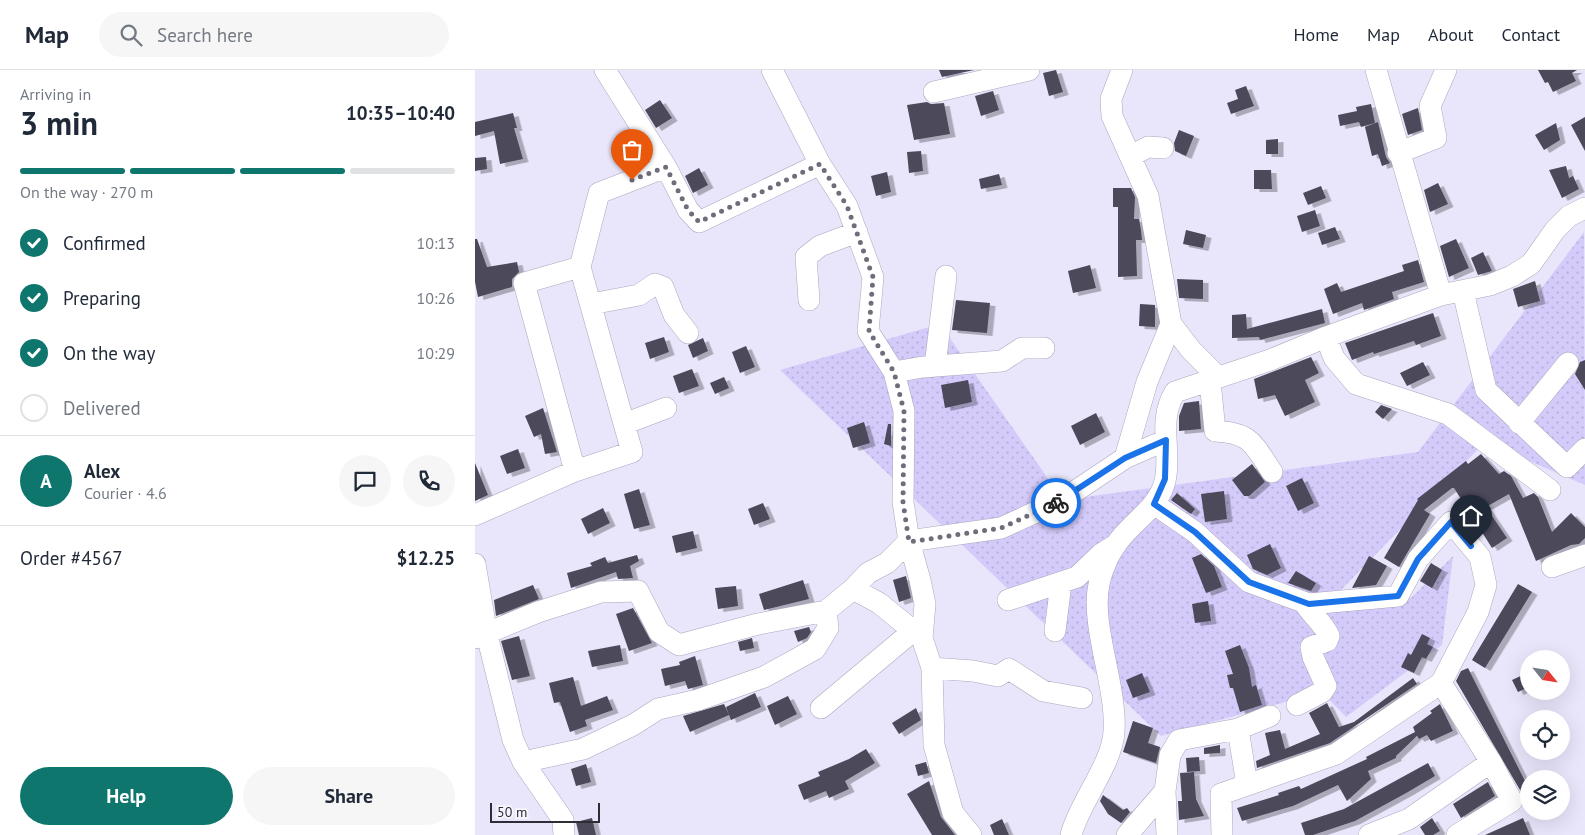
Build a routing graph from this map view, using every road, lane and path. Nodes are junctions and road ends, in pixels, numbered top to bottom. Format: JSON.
{"nodes":[{"id":1,"x":605,"y":70,"type":"edge"},
{"id":2,"x":772,"y":70,"type":"edge"},
{"id":3,"x":1029,"y":70,"type":"edge"},
{"id":4,"x":1122,"y":70,"type":"edge"},
{"id":5,"x":1376,"y":70,"type":"edge"},
{"id":6,"x":1446,"y":70,"type":"edge"},
{"id":7,"x":934,"y":92,"type":"dead end"},
{"id":8,"x":1163,"y":148,"type":"dead end"},
{"id":9,"x":1399,"y":153,"type":"junction"},
{"id":10,"x":1131,"y":156,"type":"junction"},
{"id":11,"x":820,"y":164,"type":"junction"},
{"id":12,"x":666,"y":167,"type":"junction"},
{"id":13,"x":1585,"y":208,"type":"edge"},
{"id":14,"x":857,"y":232,"type":"junction"},
{"id":15,"x":580,"y":267,"type":"junction"},
{"id":16,"x":946,"y":276,"type":"dead end"},
{"id":17,"x":1463,"y":291,"type":"junction"},
{"id":18,"x":1441,"y":294,"type":"junction"},
{"id":19,"x":809,"y":300,"type":"dead end"},
{"id":20,"x":591,"y":304,"type":"junction"},
{"id":21,"x":1171,"y":324,"type":"junction"},
{"id":22,"x":688,"y":333,"type":"dead end"},
{"id":23,"x":1326,"y":337,"type":"junction"},
{"id":24,"x":1044,"y":348,"type":"dead end"},
{"id":25,"x":1568,"y":363,"type":"dead end"},
{"id":26,"x":935,"y":366,"type":"junction"},
{"id":27,"x":894,"y":372,"type":"junction"},
{"id":28,"x":1214,"y":379,"type":"junction"},
{"id":29,"x":666,"y":408,"type":"dead end"},
{"id":30,"x":1519,"y":423,"type":"junction"},
{"id":31,"x":624,"y":424,"type":"junction"},
{"id":32,"x":1166,"y":440,"type":"junction"},
{"id":33,"x":1585,"y":449,"type":"edge"},
{"id":34,"x":1125,"y":458,"type":"junction"},
{"id":35,"x":1567,"y":467,"type":"junction"},
{"id":36,"x":575,"y":472,"type":"junction"},
{"id":37,"x":1272,"y":472,"type":"dead end"},
{"id":38,"x":1154,"y":504,"type":"junction"},
{"id":39,"x":475,"y":515,"type":"edge"},
{"id":40,"x":909,"y":542,"type":"junction"},
{"id":41,"x":1114,"y":546,"type":"junction"},
{"id":42,"x":1585,"y":555,"type":"edge"},
{"id":43,"x":475,"y":564,"type":"edge"},
{"id":44,"x":1552,"y":567,"type":"dead end"},
{"id":45,"x":1061,"y":583,"type":"junction"},
{"id":46,"x":853,"y":589,"type":"junction"},
{"id":47,"x":1008,"y":600,"type":"dead end"},
{"id":48,"x":1304,"y":602,"type":"junction"},
{"id":49,"x":826,"y":612,"type":"junction"},
{"id":50,"x":1055,"y":630,"type":"dead end"},
{"id":51,"x":917,"y":635,"type":"junction"},
{"id":52,"x":481,"y":637,"type":"edge"},
{"id":53,"x":932,"y":668,"type":"junction"},
{"id":54,"x":1441,"y":683,"type":"junction"},
{"id":55,"x":1082,"y":698,"type":"dead end"},
{"id":56,"x":1297,"y":705,"type":"dead end"},
{"id":57,"x":821,"y":708,"type":"dead end"},
{"id":58,"x":1270,"y":716,"type":"dead end"},
{"id":59,"x":1238,"y":729,"type":"junction"},
{"id":60,"x":523,"y":762,"type":"junction"},
{"id":61,"x":1491,"y":762,"type":"junction"},
{"id":62,"x":1247,"y":785,"type":"junction"},
{"id":63,"x":1165,"y":792,"type":"junction"},
{"id":64,"x":564,"y":835,"type":"edge"},
{"id":65,"x":971,"y":835,"type":"edge"},
{"id":66,"x":1071,"y":835,"type":"edge"},
{"id":67,"x":1127,"y":835,"type":"edge"},
{"id":68,"x":1167,"y":835,"type":"edge"},
{"id":69,"x":1222,"y":835,"type":"edge"},
{"id":70,"x":1369,"y":835,"type":"edge"},
{"id":71,"x":1457,"y":835,"type":"edge"}],
"edges":[{"from":1,"to":12,"type":"street"},
{"from":2,"to":11,"type":"street"},
{"from":3,"to":7,"type":"street"},
{"from":4,"to":10,"type":"street"},
{"from":5,"to":9,"type":"street"},
{"from":6,"to":9,"type":"street"},
{"from":8,"to":10,"type":"street"},
{"from":9,"to":18,"type":"street"},
{"from":10,"to":21,"type":"street"},
{"from":11,"to":12,"type":"street"},
{"from":11,"to":14,"type":"street"},
{"from":12,"to":15,"type":"street"},
{"from":13,"to":17,"type":"street"},
{"from":14,"to":19,"type":"street"},
{"from":14,"to":27,"type":"street"},
{"from":15,"to":20,"type":"street"},
{"from":15,"to":36,"type":"street"},
{"from":16,"to":26,"type":"street"},
{"from":17,"to":18,"type":"street"},
{"from":17,"to":30,"type":"street"},
{"from":18,"to":23,"type":"street"},
{"from":20,"to":22,"type":"street"},
{"from":20,"to":31,"type":"street"},
{"from":21,"to":28,"type":"street"},
{"from":21,"to":34,"type":"street"},
{"from":23,"to":28,"type":"street"},
{"from":23,"to":35,"type":"street"},
{"from":24,"to":26,"type":"street"},
{"from":25,"to":30,"type":"street"},
{"from":26,"to":27,"type":"street"},
{"from":27,"to":40,"type":"street"},
{"from":28,"to":32,"type":"street"},
{"from":28,"to":37,"type":"street"},
{"from":29,"to":31,"type":"street"},
{"from":30,"to":35,"type":"street"},
{"from":31,"to":36,"type":"street"},
{"from":32,"to":34,"type":"street"},
{"from":32,"to":38,"type":"street"},
{"from":33,"to":35,"type":"street"},
{"from":34,"to":40,"type":"street"},
{"from":36,"to":39,"type":"street"},
{"from":38,"to":41,"type":"street"},
{"from":38,"to":48,"type":"street"},
{"from":40,"to":46,"type":"street"},
{"from":40,"to":51,"type":"street"},
{"from":41,"to":45,"type":"street"},
{"from":41,"to":66,"type":"street"},
{"from":42,"to":44,"type":"street"},
{"from":43,"to":52,"type":"street"},
{"from":45,"to":47,"type":"street"},
{"from":45,"to":50,"type":"street"},
{"from":46,"to":49,"type":"street"},
{"from":46,"to":51,"type":"street"},
{"from":48,"to":54,"type":"street"},
{"from":48,"to":56,"type":"street"},
{"from":49,"to":52,"type":"street"},
{"from":49,"to":60,"type":"street"},
{"from":51,"to":53,"type":"street"},
{"from":51,"to":57,"type":"street"},
{"from":52,"to":60,"type":"street"},
{"from":53,"to":55,"type":"street"},
{"from":53,"to":65,"type":"street"},
{"from":54,"to":61,"type":"street"},
{"from":54,"to":62,"type":"street"},
{"from":58,"to":59,"type":"street"},
{"from":59,"to":62,"type":"street"},
{"from":59,"to":63,"type":"street"},
{"from":60,"to":64,"type":"street"},
{"from":61,"to":70,"type":"street"},
{"from":61,"to":71,"type":"street"},
{"from":62,"to":69,"type":"street"},
{"from":63,"to":67,"type":"street"},
{"from":63,"to":68,"type":"street"}]}
